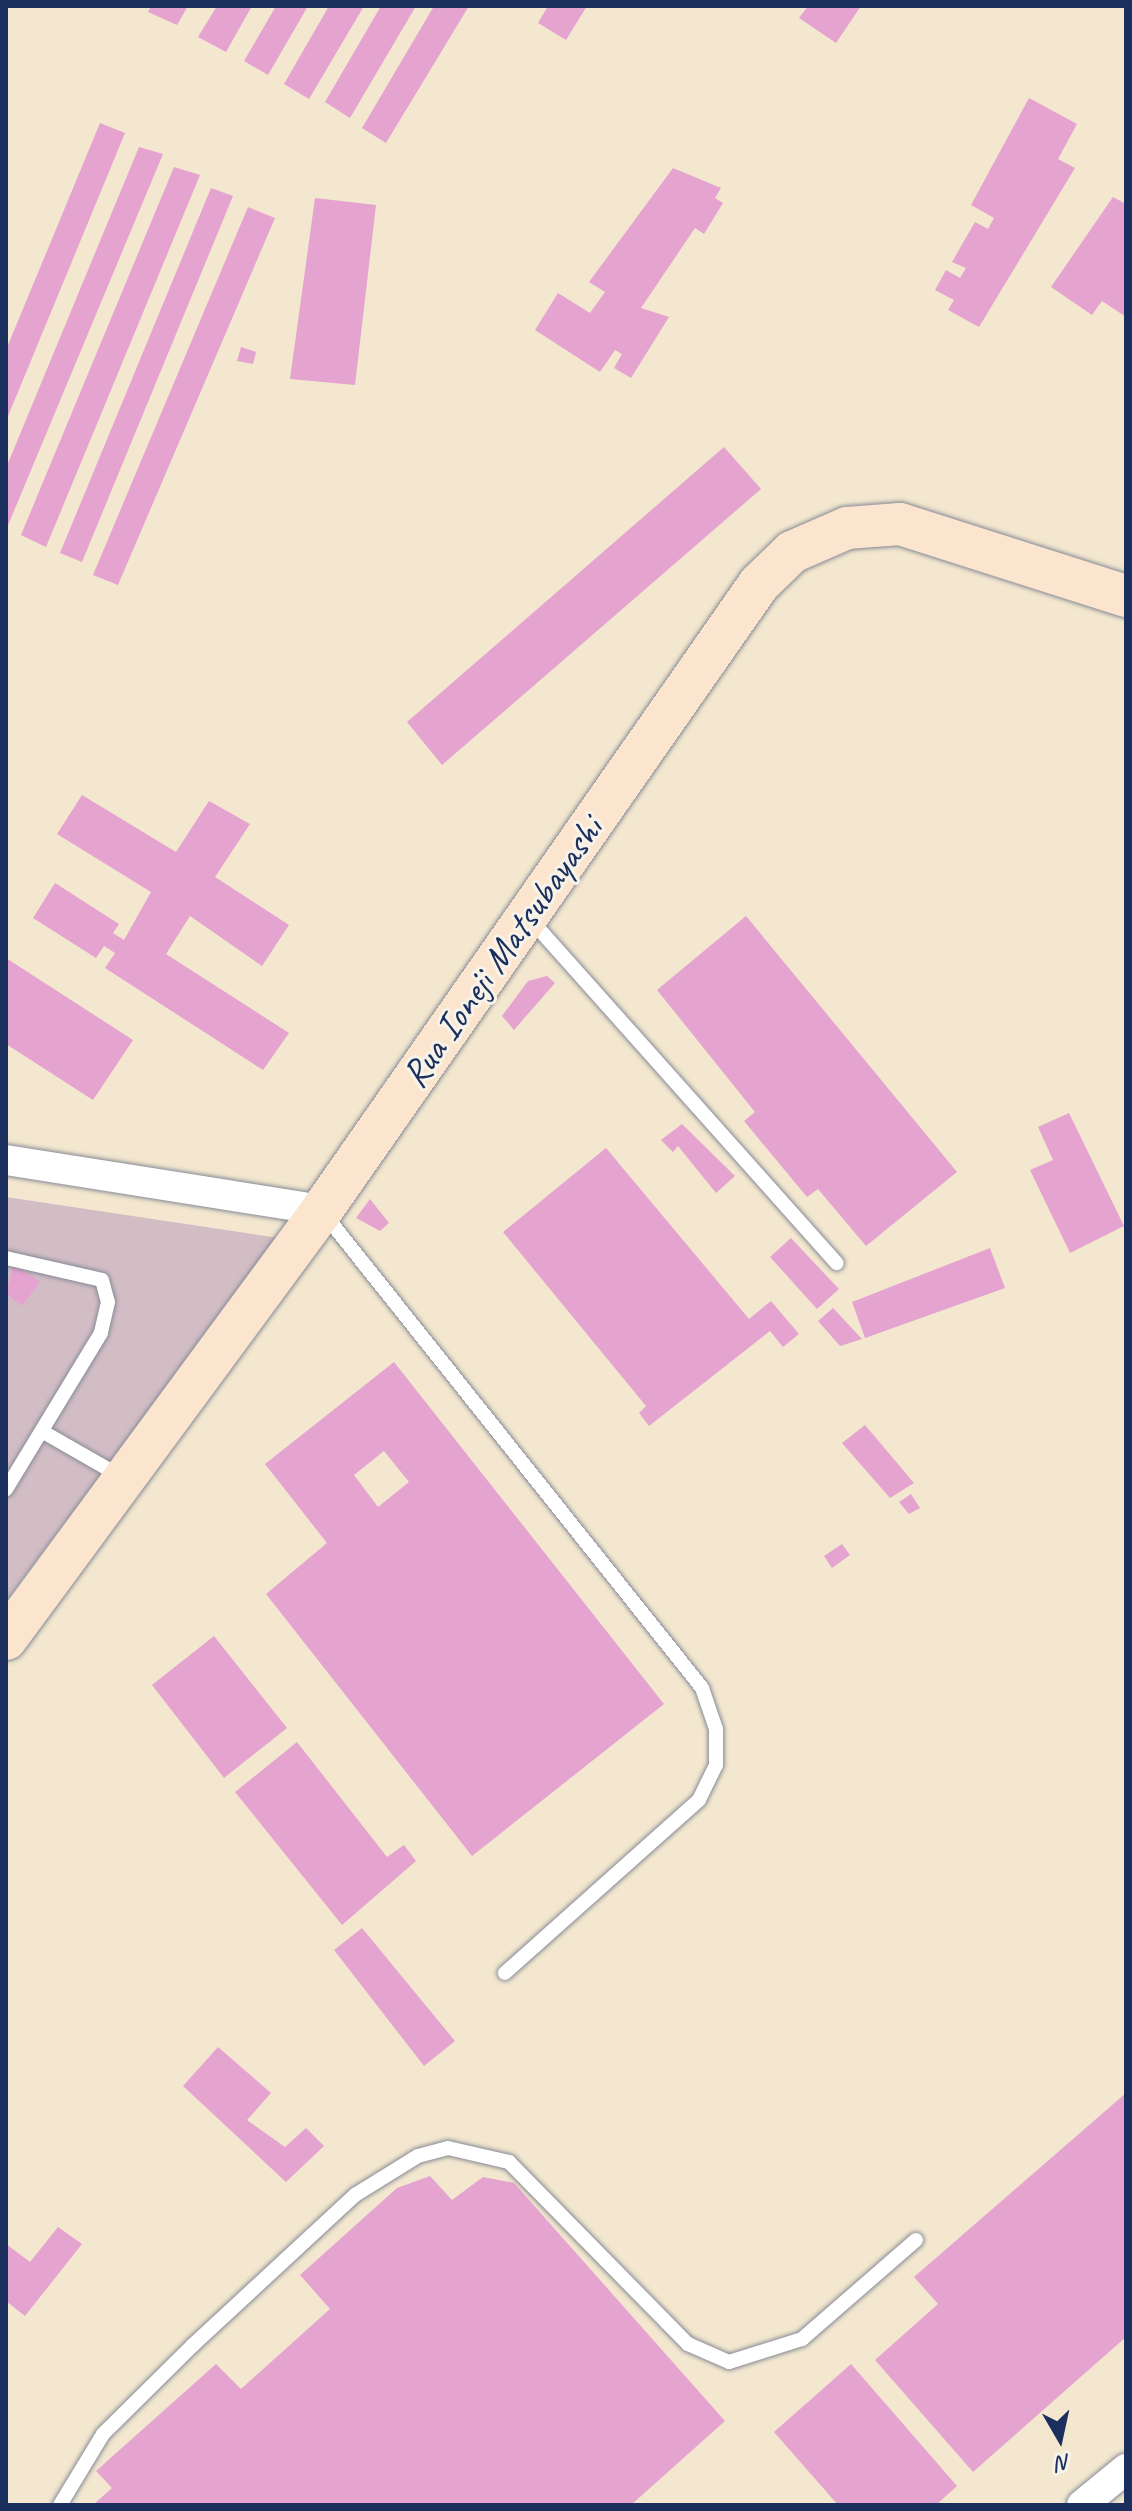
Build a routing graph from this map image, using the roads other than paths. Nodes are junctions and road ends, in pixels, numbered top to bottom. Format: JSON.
{"nodes":[{"id":1,"x":1126,"y":596,"type":"edge"},
{"id":2,"x":527,"y":916,"type":"junction"},
{"id":3,"x":6,"y":1160,"type":"edge"},
{"id":4,"x":322,"y":1210,"type":"junction"},
{"id":5,"x":6,"y":1258,"type":"edge"},
{"id":6,"x":837,"y":1263,"type":"dead end"},
{"id":7,"x":45,"y":1433,"type":"junction"},
{"id":8,"x":124,"y":1478,"type":"junction"},
{"id":9,"x":6,"y":1489,"type":"edge"},
{"id":10,"x":6,"y":1639,"type":"edge"},
{"id":11,"x":505,"y":1973,"type":"dead end"},
{"id":12,"x":916,"y":2240,"type":"dead end"},
{"id":13,"x":1126,"y":2469,"type":"edge"},
{"id":14,"x":60,"y":2505,"type":"edge"},
{"id":15,"x":1082,"y":2505,"type":"edge"}],
"edges":[{"from":1,"to":2,"type":"main road","name":"Rua Ioneji Matsubayashi"},
{"from":2,"to":4,"type":"main road","name":"Rua Ioneji Matsubayashi"},
{"from":2,"to":6,"type":"lane"},
{"from":3,"to":4,"type":"street"},
{"from":4,"to":8,"type":"main road","name":"Rua Ioneji Matsubayashi"},
{"from":4,"to":11,"type":"lane"},
{"from":5,"to":7,"type":"lane"},
{"from":7,"to":8,"type":"lane"},
{"from":7,"to":9,"type":"lane"},
{"from":8,"to":10,"type":"main road","name":"Rua Ioneji Matsubayashi"},
{"from":12,"to":14,"type":"lane"},
{"from":13,"to":15,"type":"street"}]}
